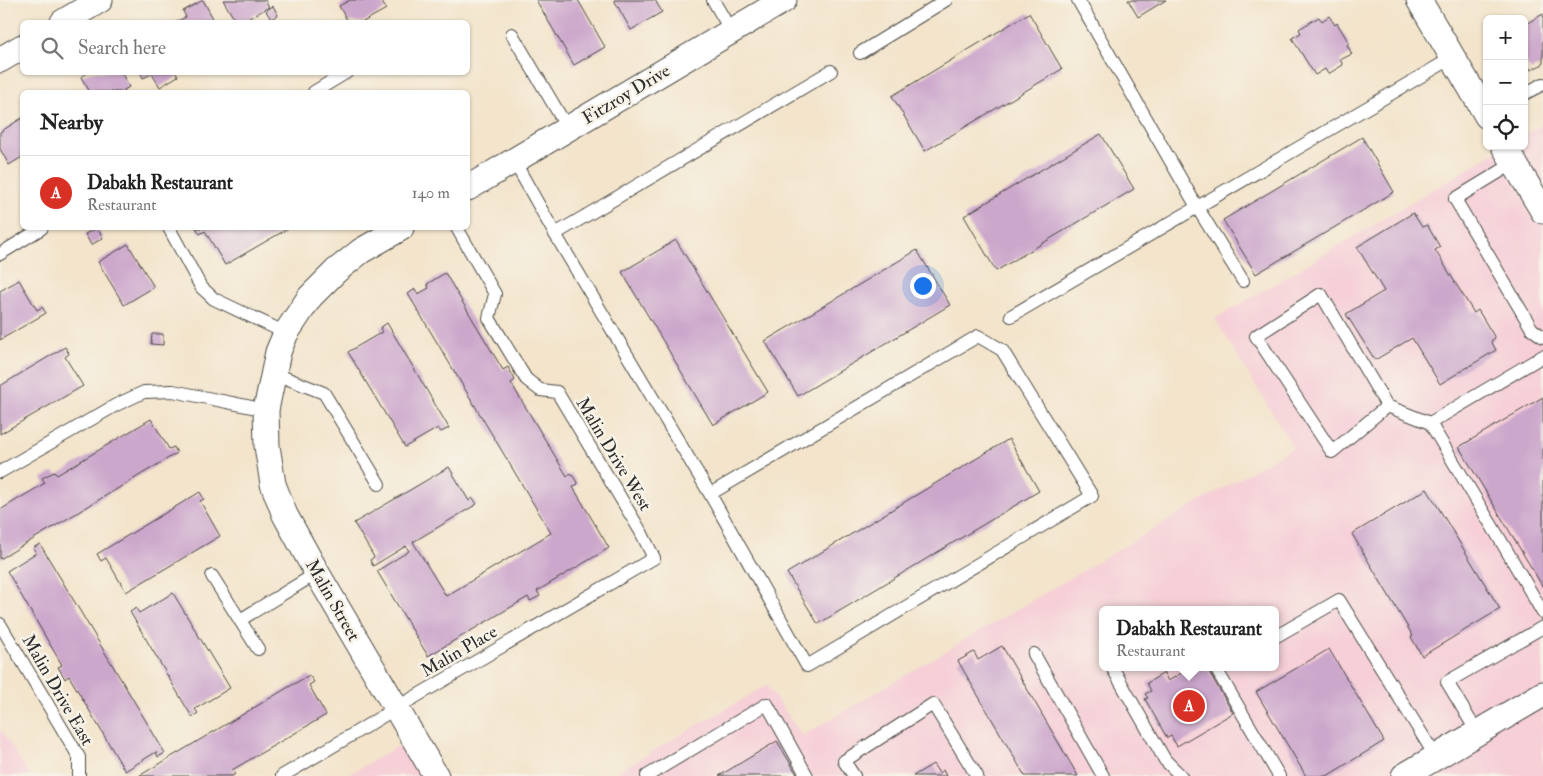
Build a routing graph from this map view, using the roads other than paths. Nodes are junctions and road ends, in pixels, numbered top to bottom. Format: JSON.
{"nodes":[{"id":1,"x":100,"y":0,"type":"edge"},
{"id":2,"x":713,"y":0,"type":"edge"},
{"id":3,"x":784,"y":0,"type":"edge"},
{"id":4,"x":946,"y":0,"type":"edge"},
{"id":5,"x":1078,"y":0,"type":"edge"},
{"id":6,"x":1419,"y":0,"type":"edge"},
{"id":7,"x":66,"y":20,"type":"edge"},
{"id":8,"x":732,"y":31,"type":"junction"},
{"id":9,"x":512,"y":34,"type":"dead end"},
{"id":10,"x":20,"y":47,"type":"edge"},
{"id":11,"x":860,"y":53,"type":"dead end"},
{"id":12,"x":1452,"y":58,"type":"junction"},
{"id":13,"x":0,"y":60,"type":"edge"},
{"id":14,"x":830,"y":70,"type":"dead end"},
{"id":15,"x":342,"y":75,"type":"edge"},
{"id":16,"x":1543,"y":84,"type":"edge"},
{"id":17,"x":317,"y":90,"type":"edge"},
{"id":18,"x":1528,"y":92,"type":"edge"},
{"id":19,"x":1483,"y":109,"type":"edge"},
{"id":20,"x":568,"y":129,"type":"junction"},
{"id":21,"x":1509,"y":155,"type":"edge"},
{"id":22,"x":514,"y":161,"type":"junction"},
{"id":23,"x":470,"y":187,"type":"edge"},
{"id":24,"x":1198,"y":207,"type":"junction"},
{"id":25,"x":1543,"y":211,"type":"edge"},
{"id":26,"x":39,"y":230,"type":"edge"},
{"id":27,"x":170,"y":230,"type":"edge"},
{"id":28,"x":398,"y":230,"type":"edge"},
{"id":29,"x":458,"y":230,"type":"edge"},
{"id":30,"x":555,"y":234,"type":"junction"},
{"id":31,"x":0,"y":254,"type":"edge"},
{"id":32,"x":1243,"y":281,"type":"dead end"},
{"id":33,"x":1011,"y":316,"type":"dead end"},
{"id":34,"x":286,"y":333,"type":"junction"},
{"id":35,"x":1543,"y":337,"type":"edge"},
{"id":36,"x":1543,"y":356,"type":"edge"},
{"id":37,"x":273,"y":373,"type":"junction"},
{"id":38,"x":1387,"y":406,"type":"junction"},
{"id":39,"x":266,"y":410,"type":"junction"},
{"id":40,"x":1430,"y":423,"type":"junction"},
{"id":41,"x":0,"y":472,"type":"edge"},
{"id":42,"x":379,"y":484,"type":"dead end"},
{"id":43,"x":710,"y":494,"type":"junction"},
{"id":44,"x":654,"y":558,"type":"joint"},
{"id":45,"x":317,"y":572,"type":"junction"},
{"id":46,"x":212,"y":576,"type":"dead end"},
{"id":47,"x":1543,"y":613,"type":"edge"},
{"id":48,"x":240,"y":620,"type":"junction"},
{"id":49,"x":0,"y":624,"type":"edge"},
{"id":50,"x":1543,"y":627,"type":"edge"},
{"id":51,"x":1279,"y":635,"type":"edge"},
{"id":52,"x":258,"y":649,"type":"dead end"},
{"id":53,"x":1034,"y":654,"type":"dead end"},
{"id":54,"x":1114,"y":671,"type":"edge"},
{"id":55,"x":1217,"y":671,"type":"edge"},
{"id":56,"x":1543,"y":694,"type":"edge"},
{"id":57,"x":396,"y":708,"type":"junction"},
{"id":58,"x":1478,"y":732,"type":"junction"},
{"id":59,"x":1436,"y":757,"type":"junction"},
{"id":60,"x":78,"y":776,"type":"edge"},
{"id":61,"x":282,"y":776,"type":"edge"},
{"id":62,"x":436,"y":776,"type":"edge"},
{"id":63,"x":647,"y":776,"type":"edge"},
{"id":64,"x":807,"y":776,"type":"edge"},
{"id":65,"x":854,"y":776,"type":"edge"},
{"id":66,"x":977,"y":776,"type":"edge"},
{"id":67,"x":1103,"y":776,"type":"edge"},
{"id":68,"x":1181,"y":776,"type":"edge"},
{"id":69,"x":1280,"y":776,"type":"edge"},
{"id":70,"x":1404,"y":776,"type":"edge"}],
"edges":[{"from":1,"to":7,"type":"street"},
{"from":2,"to":8,"type":"lane"},
{"from":3,"to":8,"type":"street","name":"Fitzroy Drive"},
{"from":4,"to":11,"type":"lane"},
{"from":5,"to":24,"type":"lane"},
{"from":6,"to":12,"type":"street"},
{"from":8,"to":20,"type":"street","name":"Fitzroy Drive"},
{"from":9,"to":20,"type":"lane"},
{"from":10,"to":13,"type":"street"},
{"from":12,"to":19,"type":"street"},
{"from":12,"to":24,"type":"lane"},
{"from":14,"to":30,"type":"lane"},
{"from":15,"to":17,"type":"lane"},
{"from":16,"to":18,"type":"lane"},
{"from":20,"to":22,"type":"street","name":"Fitzroy Drive"},
{"from":21,"to":25,"type":"street"},
{"from":21,"to":35,"type":"lane"},
{"from":22,"to":23,"type":"street","name":"Fitzroy Drive"},
{"from":22,"to":30,"type":"lane"},
{"from":24,"to":32,"type":"lane"},
{"from":24,"to":33,"type":"lane"},
{"from":26,"to":31,"type":"lane"},
{"from":27,"to":34,"type":"lane"},
{"from":28,"to":34,"type":"street"},
{"from":29,"to":44,"type":"lane","name":"Malin Drive West"},
{"from":30,"to":43,"type":"lane"},
{"from":34,"to":37,"type":"street"},
{"from":36,"to":40,"type":"lane"},
{"from":37,"to":39,"type":"street"},
{"from":37,"to":42,"type":"lane"},
{"from":38,"to":38,"type":"lane"},
{"from":38,"to":40,"type":"lane"},
{"from":39,"to":41,"type":"lane"},
{"from":39,"to":45,"type":"street","name":"Malin Street"},
{"from":40,"to":47,"type":"lane"},
{"from":43,"to":43,"type":"lane"},
{"from":44,"to":57,"type":"lane","name":"Malin Place"},
{"from":45,"to":48,"type":"lane"},
{"from":45,"to":57,"type":"street","name":"Malin Street"},
{"from":46,"to":48,"type":"lane"},
{"from":48,"to":52,"type":"lane"},
{"from":49,"to":60,"type":"lane","name":"Malin Drive East"},
{"from":50,"to":58,"type":"lane"},
{"from":51,"to":59,"type":"lane"},
{"from":53,"to":67,"type":"lane"},
{"from":54,"to":68,"type":"lane"},
{"from":55,"to":69,"type":"lane"},
{"from":56,"to":58,"type":"street"},
{"from":57,"to":61,"type":"lane","name":"Malin Place"},
{"from":57,"to":62,"type":"street","name":"Malin Street"},
{"from":58,"to":59,"type":"street"},
{"from":59,"to":70,"type":"street"},
{"from":63,"to":64,"type":"lane"},
{"from":65,"to":66,"type":"lane"}]}
